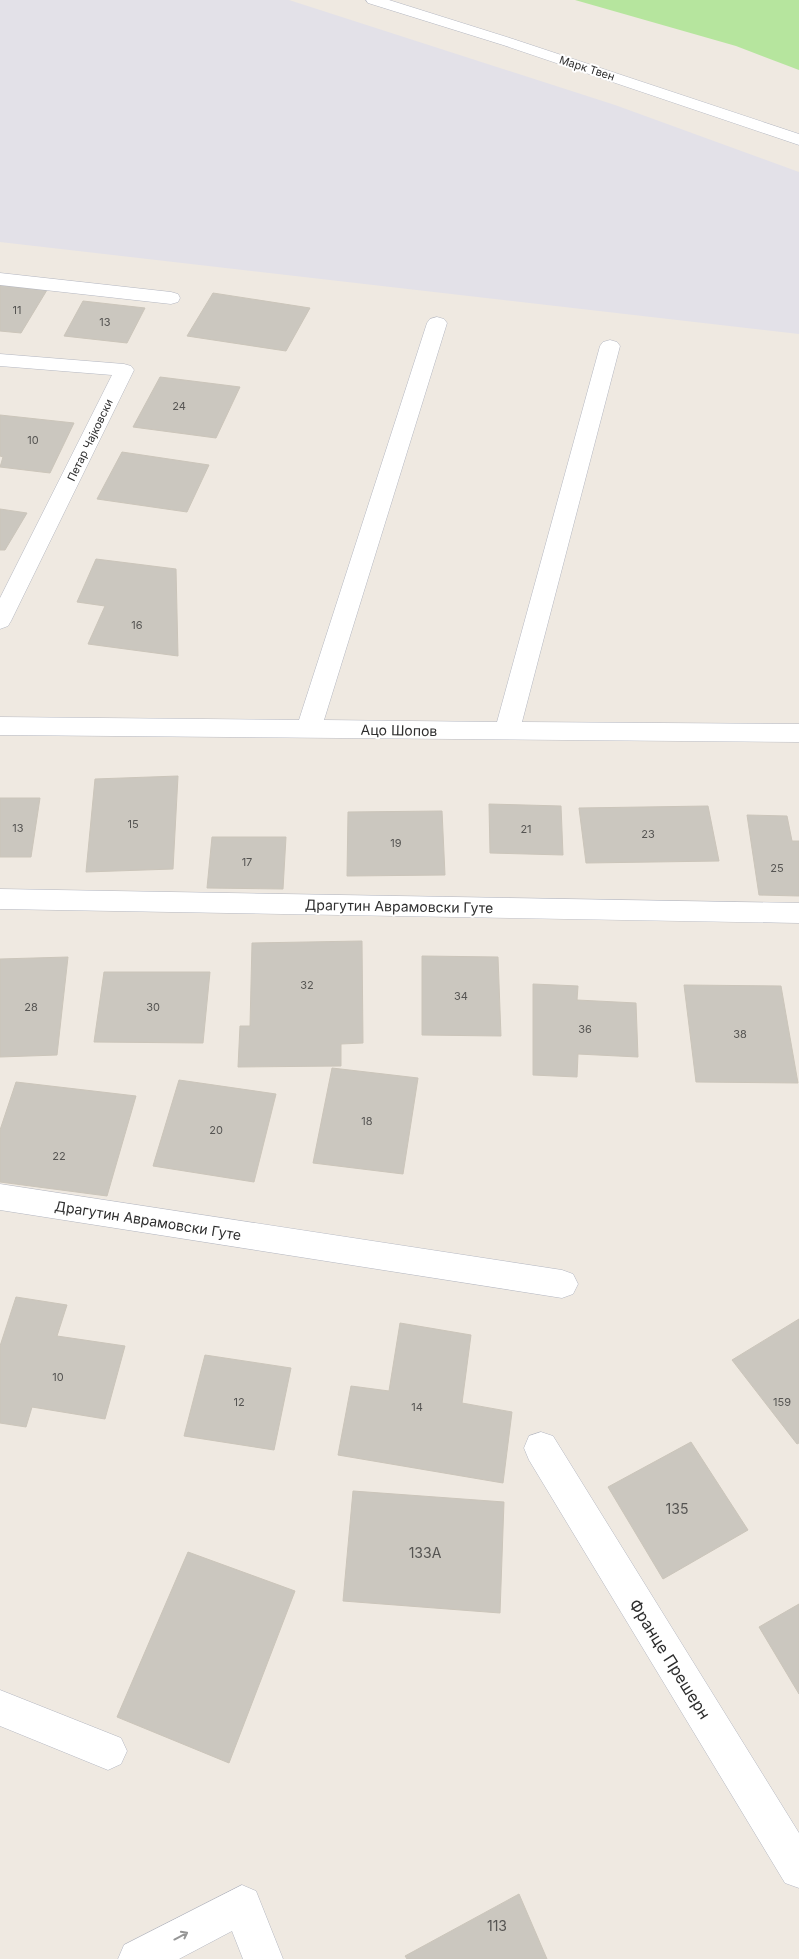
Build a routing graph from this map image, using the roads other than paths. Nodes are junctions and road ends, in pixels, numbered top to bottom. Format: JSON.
{"nodes":[{"id":1,"x":373,"y":0,"type":"edge"},
{"id":2,"x":799,"y":140,"type":"edge"},
{"id":3,"x":0,"y":279,"type":"edge"},
{"id":4,"x":170,"y":298,"type":"dead end"},
{"id":5,"x":437,"y":323,"type":"dead end"},
{"id":6,"x":610,"y":346,"type":"dead end"},
{"id":7,"x":0,"y":360,"type":"edge"},
{"id":8,"x":0,"y":622,"type":"edge"},
{"id":9,"x":0,"y":726,"type":"edge"},
{"id":10,"x":309,"y":728,"type":"junction"},
{"id":11,"x":508,"y":731,"type":"junction"},
{"id":12,"x":799,"y":733,"type":"edge"},
{"id":13,"x":0,"y":899,"type":"edge"},
{"id":14,"x":799,"y":913,"type":"edge"},
{"id":15,"x":0,"y":1197,"type":"edge"},
{"id":16,"x":562,"y":1284,"type":"dead end"},
{"id":17,"x":541,"y":1448,"type":"dead end"},
{"id":18,"x":0,"y":1708,"type":"edge"},
{"id":19,"x":108,"y":1751,"type":"dead end"},
{"id":20,"x":799,"y":1869,"type":"edge"},
{"id":21,"x":138,"y":1959,"type":"edge"},
{"id":22,"x":262,"y":1959,"type":"edge"}],
"edges":[{"from":1,"to":2,"type":"street","name":"Марк Твен"},
{"from":3,"to":4,"type":"street"},
{"from":5,"to":10,"type":"street"},
{"from":6,"to":11,"type":"street"},
{"from":7,"to":8,"type":"street","name":"Петар Чајковски"},
{"from":9,"to":10,"type":"street","name":"Ацо Шопов"},
{"from":10,"to":11,"type":"street","name":"Ацо Шопов"},
{"from":11,"to":12,"type":"street","name":"Ацо Шопов"},
{"from":13,"to":14,"type":"street","name":"Драгутин Аврамовски Гуте"},
{"from":15,"to":16,"type":"street","name":"Драгутин Аврамовски Гуте"},
{"from":17,"to":20,"type":"street","name":"Франце Прешерн"},
{"from":18,"to":19,"type":"street"},
{"from":21,"to":22,"type":"street","one_way":true}]}
